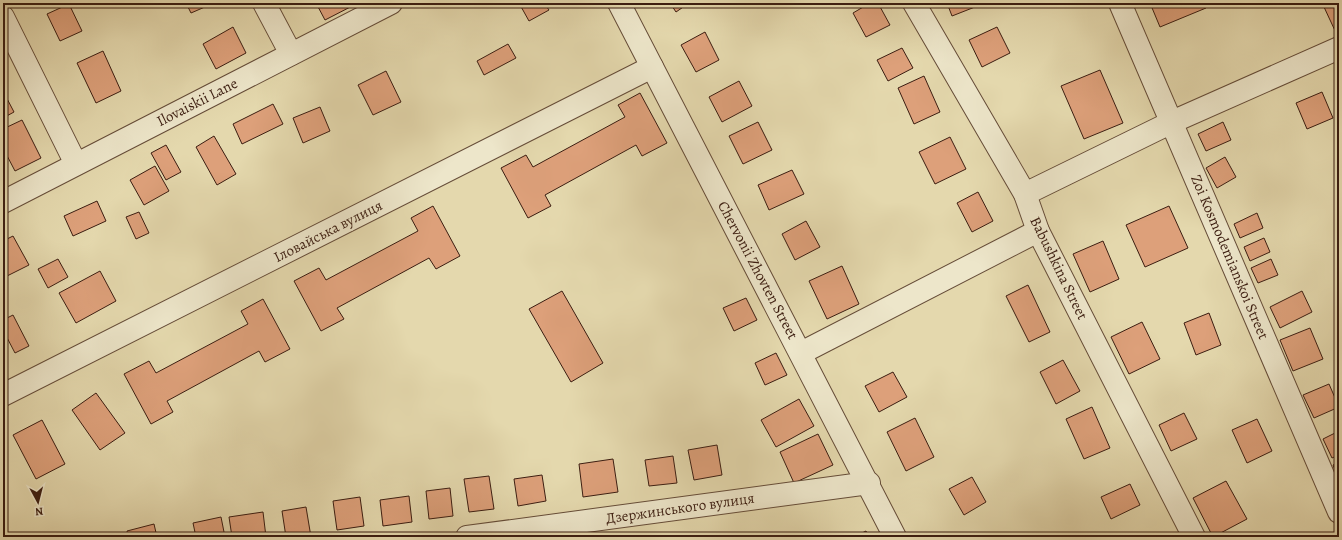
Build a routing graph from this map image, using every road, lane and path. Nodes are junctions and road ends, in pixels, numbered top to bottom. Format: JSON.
{"nodes":[{"id":1,"x":264,"y":3,"type":"edge"},
{"id":2,"x":391,"y":3,"type":"edge"},
{"id":3,"x":619,"y":3,"type":"edge"},
{"id":4,"x":914,"y":3,"type":"edge"},
{"id":5,"x":1120,"y":3,"type":"edge"},
{"id":6,"x":3,"y":17,"type":"edge"},
{"id":7,"x":1339,"y":48,"type":"edge"},
{"id":8,"x":291,"y":54,"type":"junction"},
{"id":9,"x":652,"y":67,"type":"junction"},
{"id":10,"x":1172,"y":122,"type":"junction"},
{"id":11,"x":76,"y":164,"type":"junction"},
{"id":12,"x":1025,"y":194,"type":"junction"},
{"id":13,"x":3,"y":202,"type":"edge"},
{"id":14,"x":1038,"y":231,"type":"junction"},
{"id":15,"x":801,"y":352,"type":"junction"},
{"id":16,"x":3,"y":395,"type":"edge"},
{"id":17,"x":869,"y":483,"type":"junction"},
{"id":18,"x":1339,"y":512,"type":"edge"},
{"id":19,"x":467,"y":537,"type":"edge"},
{"id":20,"x":895,"y":537,"type":"edge"},
{"id":21,"x":1194,"y":537,"type":"edge"}],
"edges":[{"from":1,"to":8,"type":"street"},
{"from":2,"to":8,"type":"street","name":"Ilovaiskii Lane"},
{"from":3,"to":9,"type":"street","name":"Chervonii Zhovten Street"},
{"from":4,"to":12,"type":"street","name":"Babushkina Street"},
{"from":5,"to":10,"type":"street","name":"Zoi Kosmodemianskoi Street"},
{"from":6,"to":11,"type":"street"},
{"from":7,"to":10,"type":"street"},
{"from":8,"to":11,"type":"street","name":"Ilovaiskii Lane"},
{"from":9,"to":15,"type":"street","name":"Chervonii Zhovten Street"},
{"from":9,"to":16,"type":"street","name":"Іловайська вулиця"},
{"from":10,"to":12,"type":"street"},
{"from":10,"to":18,"type":"street","name":"Zoi Kosmodemianskoi Street"},
{"from":11,"to":13,"type":"street","name":"Ilovaiskii Lane"},
{"from":12,"to":14,"type":"street","name":"Babushkina Street"},
{"from":14,"to":15,"type":"street"},
{"from":14,"to":21,"type":"street","name":"Babushkina Street"},
{"from":15,"to":17,"type":"street","name":"Chervonii Zhovten Street"},
{"from":17,"to":19,"type":"street","name":"Дзержинського вулиця"},
{"from":17,"to":20,"type":"street","name":"Chervonii Zhovten Street"}]}
